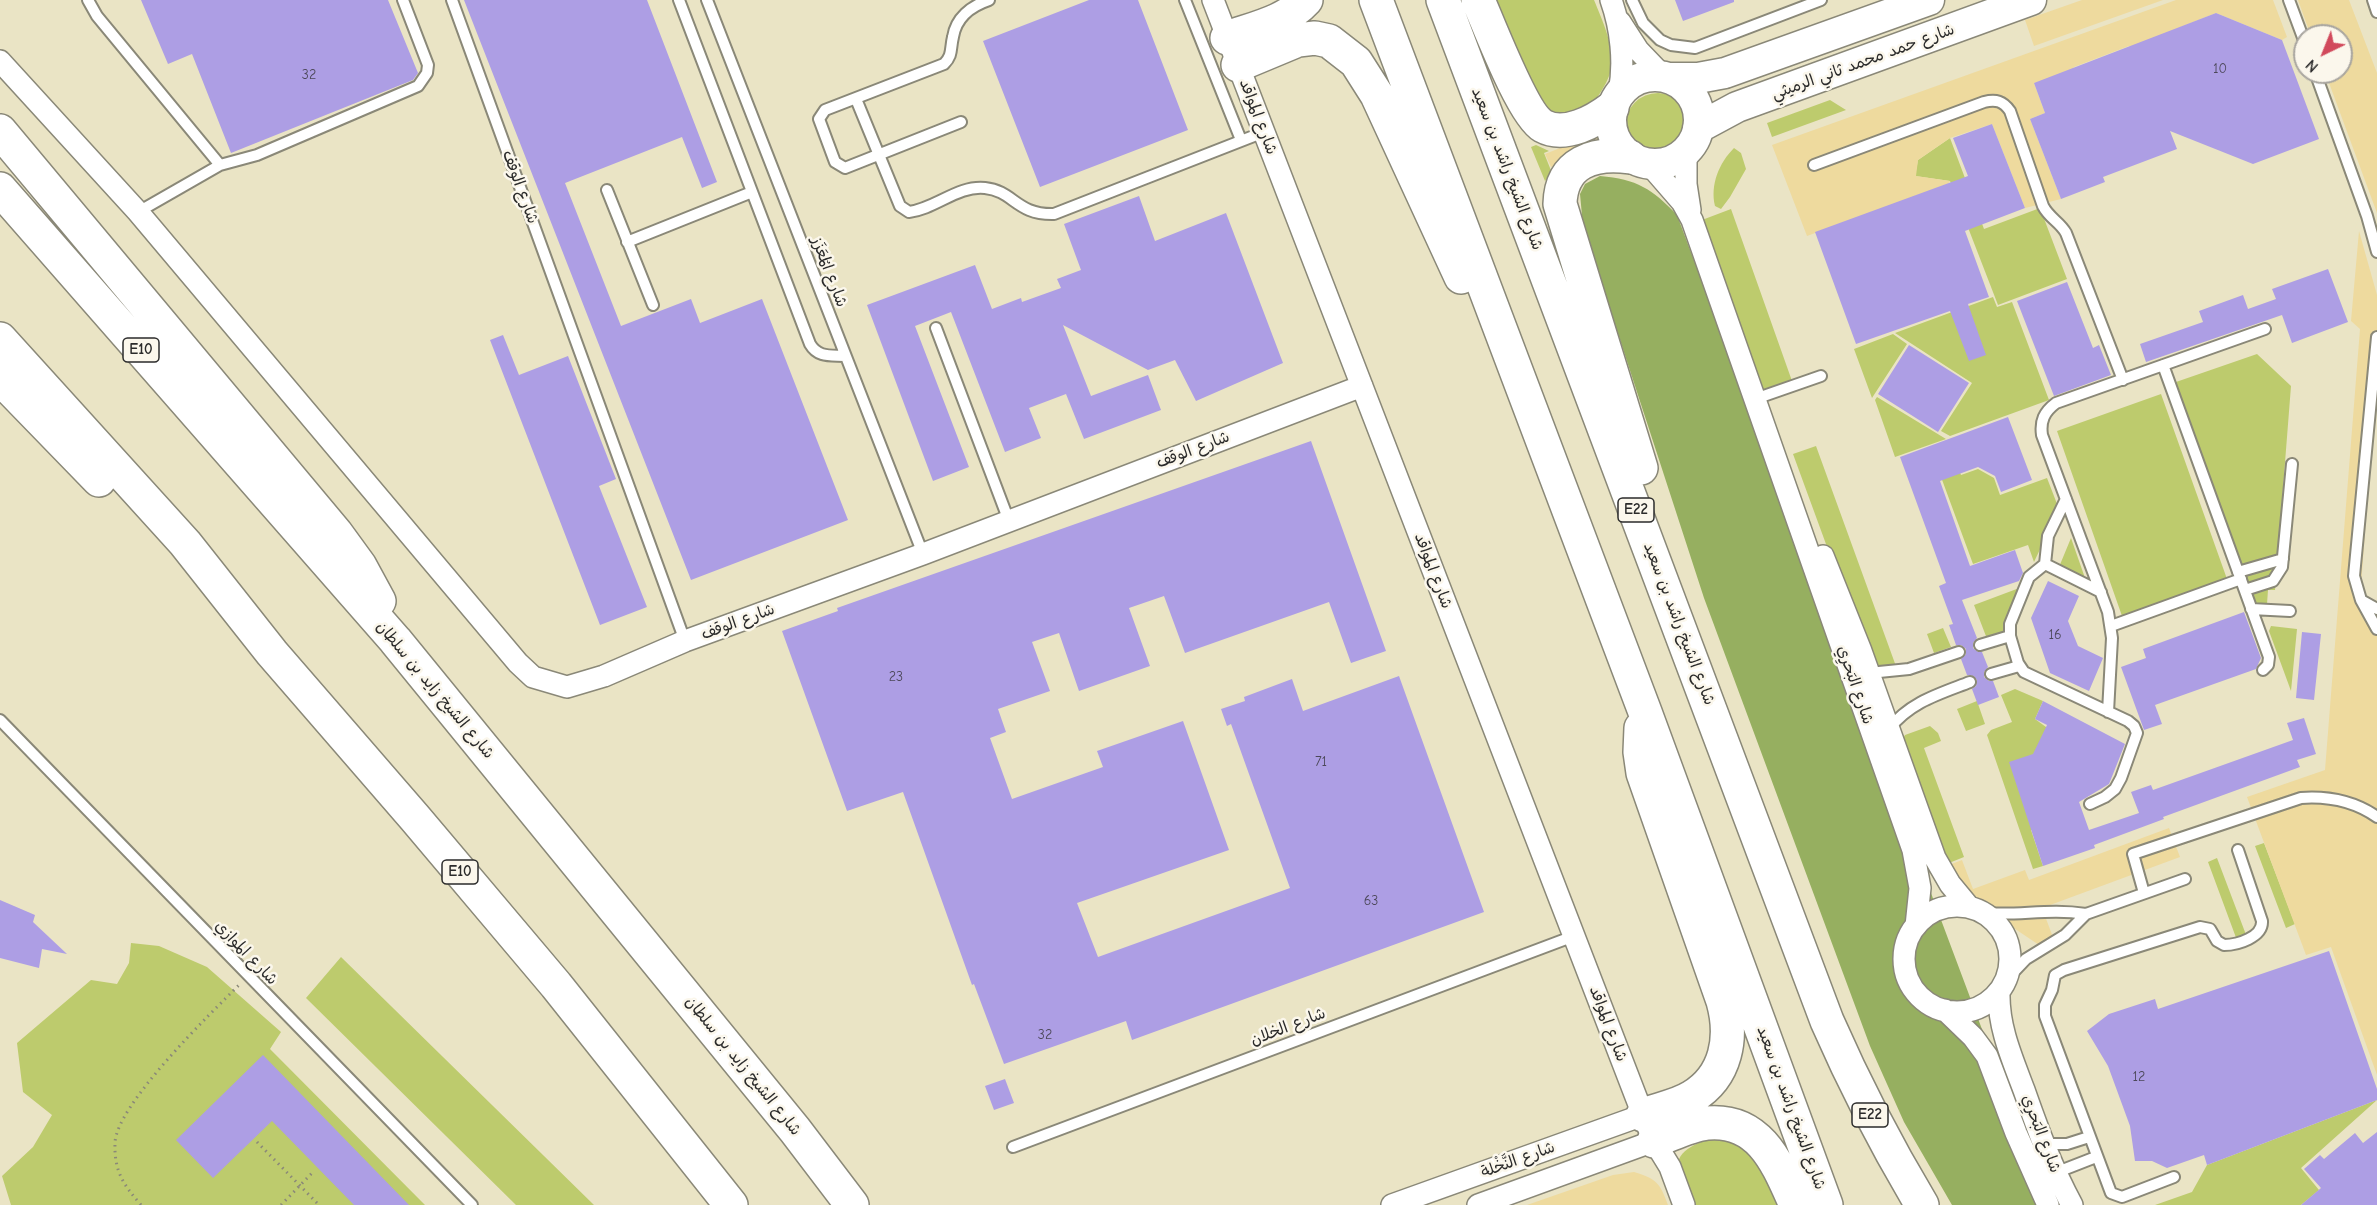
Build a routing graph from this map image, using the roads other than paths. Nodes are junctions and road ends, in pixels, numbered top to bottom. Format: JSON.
{"nodes":[{"id":1,"x":88,"y":0,"type":"edge"},
{"id":2,"x":404,"y":0,"type":"edge"},
{"id":3,"x":452,"y":0,"type":"edge"},
{"id":4,"x":679,"y":0,"type":"edge"},
{"id":5,"x":707,"y":0,"type":"edge"},
{"id":6,"x":989,"y":0,"type":"edge"},
{"id":7,"x":1185,"y":0,"type":"edge"},
{"id":8,"x":1213,"y":0,"type":"edge"},
{"id":9,"x":1306,"y":0,"type":"edge"},
{"id":10,"x":1376,"y":0,"type":"edge"},
{"id":11,"x":1443,"y":0,"type":"edge"},
{"id":12,"x":1478,"y":0,"type":"edge"},
{"id":13,"x":1632,"y":0,"type":"edge"},
{"id":14,"x":1821,"y":0,"type":"edge"},
{"id":15,"x":1929,"y":0,"type":"edge"},
{"id":16,"x":2031,"y":0,"type":"edge"},
{"id":17,"x":2289,"y":0,"type":"edge"},
{"id":18,"x":2373,"y":0,"type":"edge"},
{"id":19,"x":1613,"y":7,"type":"edge"},
{"id":20,"x":2377,"y":12,"type":"edge"},
{"id":21,"x":2298,"y":24,"type":"edge"},
{"id":22,"x":1233,"y":51,"type":"junction"},
{"id":23,"x":0,"y":61,"type":"edge"},
{"id":24,"x":1667,"y":77,"type":"junction"},
{"id":25,"x":2319,"y":84,"type":"edge"},
{"id":26,"x":856,"y":99,"type":"junction"},
{"id":27,"x":1615,"y":100,"type":"junction"},
{"id":28,"x":961,"y":122,"type":"dead end"},
{"id":29,"x":0,"y":132,"type":"edge"},
{"id":30,"x":1264,"y":132,"type":"junction"},
{"id":31,"x":1241,"y":140,"type":"junction"},
{"id":32,"x":1692,"y":140,"type":"junction"},
{"id":33,"x":879,"y":156,"type":"junction"},
{"id":34,"x":1640,"y":160,"type":"junction"},
{"id":35,"x":220,"y":165,"type":"junction"},
{"id":36,"x":1814,"y":165,"type":"dead end"},
{"id":37,"x":0,"y":189,"type":"edge"},
{"id":38,"x":607,"y":190,"type":"dead end"},
{"id":39,"x":752,"y":192,"type":"junction"},
{"id":40,"x":138,"y":212,"type":"junction"},
{"id":41,"x":1692,"y":220,"type":"junction"},
{"id":42,"x":627,"y":242,"type":"junction"},
{"id":43,"x":2377,"y":252,"type":"edge"},
{"id":44,"x":653,"y":305,"type":"dead end"},
{"id":45,"x":936,"y":328,"type":"dead end"},
{"id":46,"x":2265,"y":329,"type":"dead end"},
{"id":47,"x":2377,"y":336,"type":"edge"},
{"id":48,"x":0,"y":339,"type":"edge"},
{"id":49,"x":845,"y":356,"type":"junction"},
{"id":50,"x":2163,"y":365,"type":"junction"},
{"id":51,"x":1821,"y":376,"type":"dead end"},
{"id":52,"x":0,"y":378,"type":"edge"},
{"id":53,"x":2375,"y":378,"type":"edge"},
{"id":54,"x":2123,"y":380,"type":"junction"},
{"id":55,"x":1362,"y":386,"type":"junction"},
{"id":56,"x":1524,"y":389,"type":"junction"},
{"id":57,"x":1755,"y":399,"type":"junction"},
{"id":58,"x":1772,"y":447,"type":"junction"},
{"id":59,"x":2292,"y":464,"type":"dead end"},
{"id":60,"x":2066,"y":499,"type":"junction"},
{"id":61,"x":1010,"y":521,"type":"junction"},
{"id":62,"x":923,"y":554,"type":"junction"},
{"id":63,"x":2283,"y":559,"type":"junction"},
{"id":64,"x":2045,"y":564,"type":"junction"},
{"id":65,"x":2241,"y":581,"type":"junction"},
{"id":66,"x":2101,"y":592,"type":"junction"},
{"id":67,"x":2361,"y":600,"type":"junction"},
{"id":68,"x":2251,"y":609,"type":"junction"},
{"id":69,"x":2377,"y":609,"type":"edge"},
{"id":70,"x":2290,"y":611,"type":"dead end"},
{"id":71,"x":2111,"y":626,"type":"junction"},
{"id":72,"x":2377,"y":629,"type":"edge"},
{"id":73,"x":2010,"y":636,"type":"junction"},
{"id":74,"x":395,"y":640,"type":"junction"},
{"id":75,"x":686,"y":641,"type":"junction"},
{"id":76,"x":1980,"y":645,"type":"dead end"},
{"id":77,"x":272,"y":652,"type":"junction"},
{"id":78,"x":1959,"y":652,"type":"dead end"},
{"id":79,"x":2019,"y":666,"type":"junction"},
{"id":80,"x":2263,"y":670,"type":"dead end"},
{"id":81,"x":1869,"y":673,"type":"junction"},
{"id":82,"x":1991,"y":674,"type":"dead end"},
{"id":83,"x":1970,"y":682,"type":"dead end"},
{"id":84,"x":1646,"y":712,"type":"junction"},
{"id":85,"x":2108,"y":712,"type":"junction"},
{"id":86,"x":0,"y":720,"type":"edge"},
{"id":87,"x":1888,"y":729,"type":"junction"},
{"id":88,"x":1724,"y":745,"type":"junction"},
{"id":89,"x":2090,"y":804,"type":"dead end"},
{"id":90,"x":2377,"y":817,"type":"edge"},
{"id":91,"x":2238,"y":850,"type":"dead end"},
{"id":92,"x":2185,"y":879,"type":"dead end"},
{"id":93,"x":2144,"y":893,"type":"junction"},
{"id":94,"x":1976,"y":910,"type":"junction"},
{"id":95,"x":2086,"y":914,"type":"junction"},
{"id":96,"x":1916,"y":926,"type":"junction"},
{"id":97,"x":1574,"y":936,"type":"junction"},
{"id":98,"x":2003,"y":986,"type":"junction"},
{"id":99,"x":1945,"y":1010,"type":"junction"},
{"id":100,"x":1649,"y":1128,"type":"junction"},
{"id":101,"x":2089,"y":1137,"type":"junction"},
{"id":102,"x":2044,"y":1144,"type":"junction"},
{"id":103,"x":1013,"y":1147,"type":"dead end"},
{"id":104,"x":2096,"y":1157,"type":"junction"},
{"id":105,"x":2055,"y":1173,"type":"junction"},
{"id":106,"x":2174,"y":1177,"type":"dead end"},
{"id":107,"x":472,"y":1205,"type":"edge"},
{"id":108,"x":731,"y":1205,"type":"edge"},
{"id":109,"x":852,"y":1205,"type":"edge"},
{"id":110,"x":1392,"y":1205,"type":"edge"},
{"id":111,"x":1478,"y":1205,"type":"edge"},
{"id":112,"x":1673,"y":1205,"type":"edge"},
{"id":113,"x":1684,"y":1205,"type":"edge"},
{"id":114,"x":1796,"y":1205,"type":"edge"},
{"id":115,"x":1826,"y":1205,"type":"edge"},
{"id":116,"x":1922,"y":1205,"type":"edge"},
{"id":117,"x":2048,"y":1205,"type":"edge"},
{"id":118,"x":2072,"y":1205,"type":"edge"}],
"edges":[{"from":1,"to":35,"type":"lane"},
{"from":2,"to":35,"type":"lane"},
{"from":3,"to":75,"type":"lane","name":"شارع الوقف"},
{"from":4,"to":39,"type":"lane"},
{"from":5,"to":49,"type":"lane","name":"شارع المُعَزَز"},
{"from":6,"to":26,"type":"lane"},
{"from":7,"to":31,"type":"lane"},
{"from":8,"to":22,"type":"street","name":"شارع المواقد"},
{"from":9,"to":22,"type":"highway"},
{"from":10,"to":56,"type":"highway","name":"شارع الشيخ راشد بن سعيد"},
{"from":11,"to":88,"type":"highway","name":"شارع الشيخ راشد بن سعيد","number":"E22"},
{"from":12,"to":27,"type":"highway"},
{"from":13,"to":14,"type":"lane"},
{"from":15,"to":24,"type":"main road"},
{"from":16,"to":32,"type":"main road","name":"شارع حمد محمد ثاني الرميثي"},
{"from":17,"to":21,"type":"lane"},
{"from":18,"to":20,"type":"lane"},
{"from":19,"to":24,"type":"street"},
{"from":19,"to":27,"type":"street"},
{"from":22,"to":30,"type":"street","name":"شارع المواقد"},
{"from":22,"to":56,"type":"highway"},
{"from":23,"to":40,"type":"street"},
{"from":24,"to":27,"type":"main road"},
{"from":24,"to":32,"type":"main road"},
{"from":25,"to":43,"type":"lane"},
{"from":26,"to":33,"type":"lane"},
{"from":26,"to":33,"type":"lane"},
{"from":27,"to":34,"type":"main road"},
{"from":28,"to":33,"type":"lane"},
{"from":29,"to":74,"type":"highway"},
{"from":30,"to":31,"type":"lane"},
{"from":30,"to":55,"type":"street","name":"شارع المواقد"},
{"from":31,"to":33,"type":"lane"},
{"from":32,"to":34,"type":"main road"},
{"from":32,"to":41,"type":"street","name":"شارع البَحرِي"},
{"from":34,"to":41,"type":"street","name":"شارع البَحرِي"},
{"from":34,"to":88,"type":"highway"},
{"from":35,"to":40,"type":"lane"},
{"from":36,"to":54,"type":"lane"},
{"from":37,"to":74,"type":"highway","name":"شارع الشيخ زايد بن سلطان","number":"E10"},
{"from":38,"to":42,"type":"lane"},
{"from":39,"to":42,"type":"lane"},
{"from":39,"to":49,"type":"lane"},
{"from":40,"to":75,"type":"street"},
{"from":41,"to":57,"type":"street","name":"شارع البَحرِي"},
{"from":42,"to":44,"type":"lane"},
{"from":45,"to":61,"type":"lane"},
{"from":46,"to":50,"type":"lane"},
{"from":47,"to":53,"type":"lane"},
{"from":48,"to":77,"type":"highway","number":"E10"},
{"from":49,"to":62,"type":"lane","name":"شارع المُعَزَز"},
{"from":50,"to":54,"type":"lane"},
{"from":50,"to":65,"type":"lane"},
{"from":51,"to":57,"type":"lane"},
{"from":52,"to":77,"type":"highway"},
{"from":53,"to":67,"type":"lane"},
{"from":54,"to":60,"type":"lane"},
{"from":55,"to":61,"type":"street","name":"شارع الوقف"},
{"from":55,"to":97,"type":"street","name":"شارع المواقد"},
{"from":56,"to":84,"type":"highway","name":"شارع الشيخ راشد بن سعيد"},
{"from":57,"to":58,"type":"street","name":"شارع البَحرِي"},
{"from":58,"to":81,"type":"street","name":"شارع البَحرِي"},
{"from":58,"to":96,"type":"street","name":"شارع البَحرِي"},
{"from":59,"to":63,"type":"lane"},
{"from":60,"to":64,"type":"lane"},
{"from":60,"to":66,"type":"lane"},
{"from":61,"to":62,"type":"street","name":"شارع الوقف"},
{"from":62,"to":75,"type":"street","name":"شارع الوقف"},
{"from":63,"to":65,"type":"lane"},
{"from":63,"to":65,"type":"lane"},
{"from":64,"to":66,"type":"lane"},
{"from":64,"to":73,"type":"lane"},
{"from":65,"to":68,"type":"lane"},
{"from":65,"to":71,"type":"lane"},
{"from":66,"to":71,"type":"lane"},
{"from":67,"to":69,"type":"lane"},
{"from":67,"to":72,"type":"lane"},
{"from":68,"to":70,"type":"lane"},
{"from":68,"to":80,"type":"lane"},
{"from":71,"to":85,"type":"lane"},
{"from":73,"to":76,"type":"lane"},
{"from":73,"to":79,"type":"lane"},
{"from":74,"to":109,"type":"highway","name":"شارع الشيخ زايد بن سلطان","number":"E10"},
{"from":77,"to":108,"type":"highway","number":"E10"},
{"from":78,"to":81,"type":"lane"},
{"from":79,"to":82,"type":"lane"},
{"from":79,"to":85,"type":"lane"},
{"from":81,"to":87,"type":"street","name":"شارع البَحرِي"},
{"from":83,"to":87,"type":"lane"},
{"from":84,"to":100,"type":"highway"},
{"from":84,"to":115,"type":"highway","name":"شارع الشيخ راشد بن سعيد"},
{"from":85,"to":89,"type":"lane"},
{"from":86,"to":107,"type":"lane","name":"شارع الموازي"},
{"from":87,"to":94,"type":"street","name":"شارع البَحرِي"},
{"from":88,"to":116,"type":"highway","name":"شارع الشيخ راشد بن سعيد","number":"E22"},
{"from":90,"to":93,"type":"lane"},
{"from":91,"to":101,"type":"lane"},
{"from":92,"to":93,"type":"lane"},
{"from":93,"to":95,"type":"lane"},
{"from":94,"to":95,"type":"lane"},
{"from":94,"to":96,"type":"street"},
{"from":94,"to":98,"type":"street"},
{"from":95,"to":98,"type":"lane"},
{"from":96,"to":99,"type":"street"},
{"from":97,"to":100,"type":"street","name":"شارع المواقد"},
{"from":97,"to":103,"type":"lane","name":"شارع الخلان"},
{"from":98,"to":99,"type":"street"},
{"from":98,"to":102,"type":"street","name":"شارع البَحرِي"},
{"from":99,"to":117,"type":"street","name":"شارع البَحرِي"},
{"from":100,"to":110,"type":"street","name":"شارع النَّخْلة"},
{"from":100,"to":111,"type":"street","name":"شارع النَّخْلة"},
{"from":100,"to":112,"type":"street","name":"شارع المواقد"},
{"from":100,"to":113,"type":"street","name":"شارع المواقد"},
{"from":100,"to":114,"type":"highway"},
{"from":101,"to":102,"type":"lane"},
{"from":101,"to":104,"type":"lane"},
{"from":102,"to":105,"type":"street","name":"شارع البَحرِي"},
{"from":104,"to":105,"type":"lane"},
{"from":104,"to":106,"type":"lane"},
{"from":105,"to":118,"type":"street","name":"شارع البَحرِي"}]}
